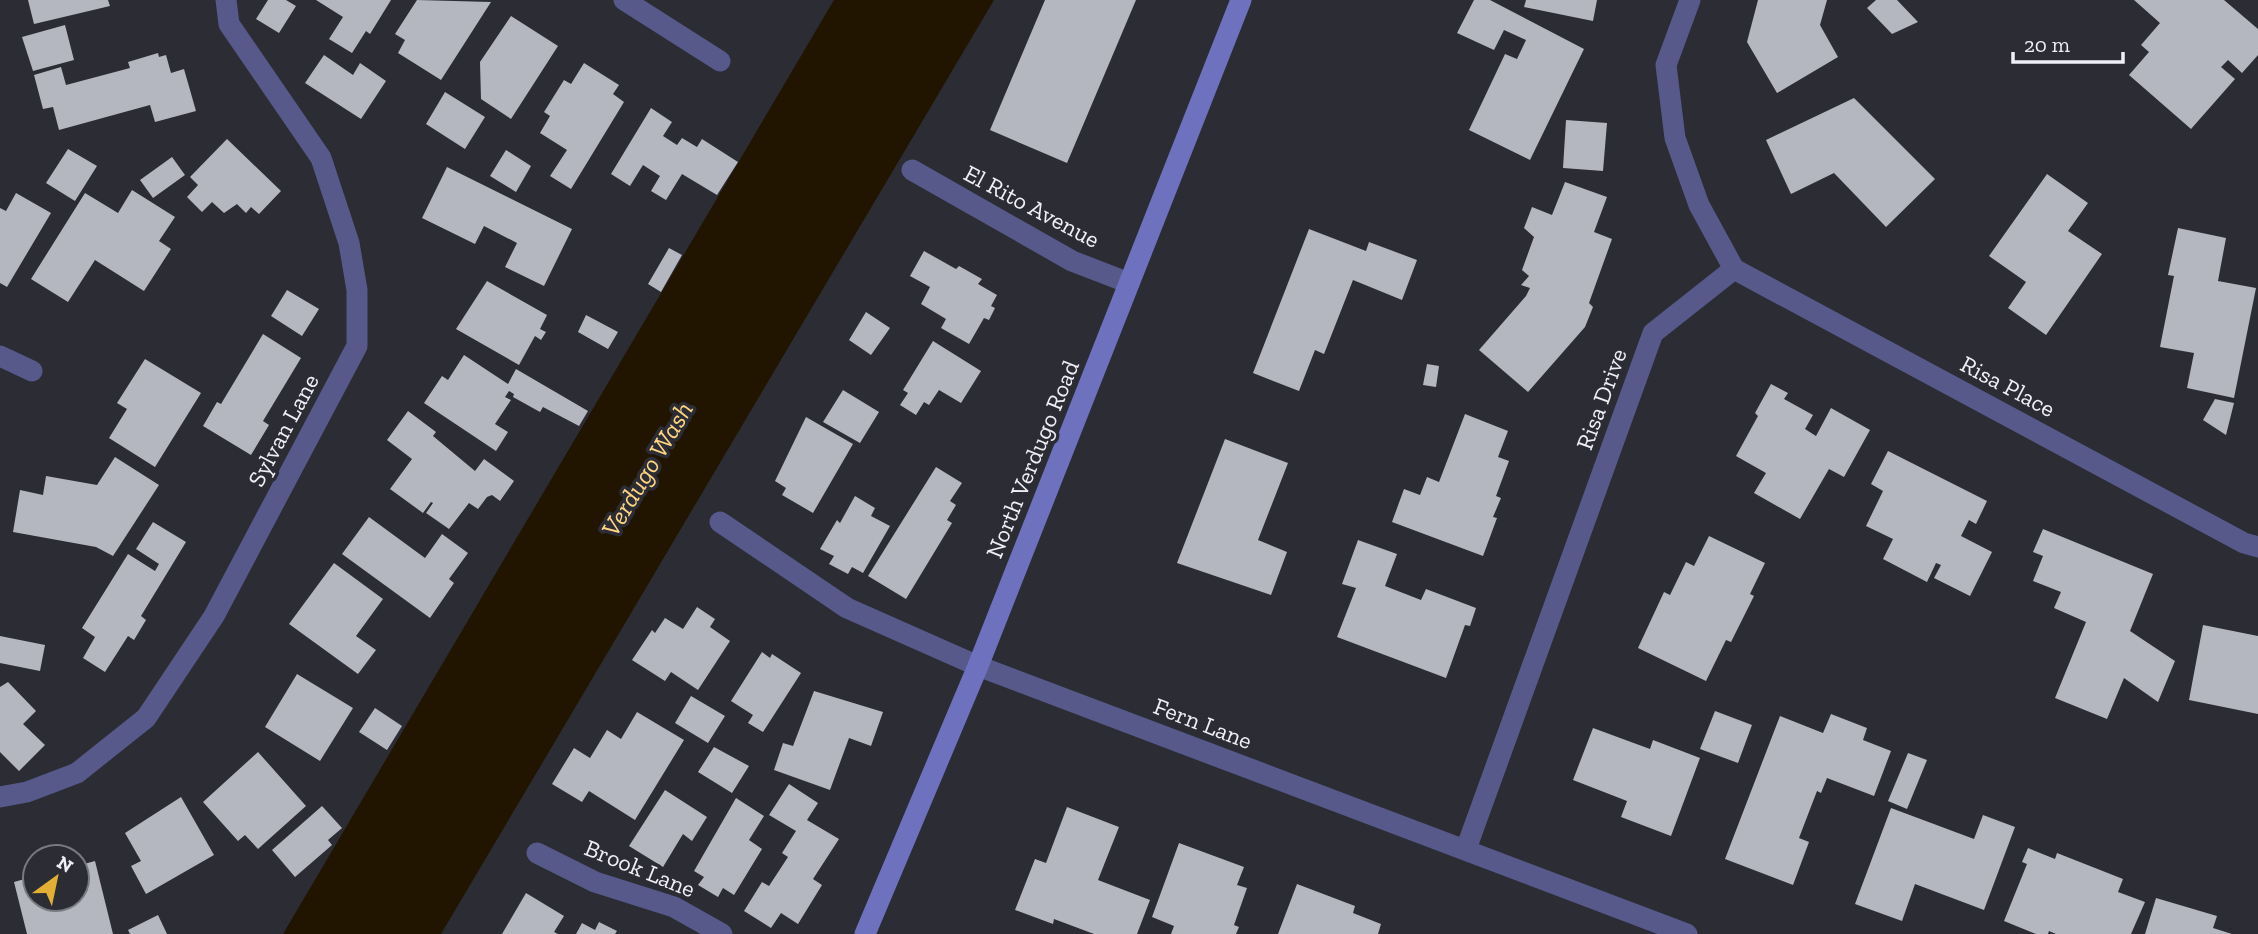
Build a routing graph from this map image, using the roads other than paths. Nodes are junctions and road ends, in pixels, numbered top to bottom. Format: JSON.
{"nodes":[{"id":1,"x":226,"y":0,"type":"edge"},
{"id":2,"x":624,"y":0,"type":"edge"},
{"id":3,"x":1241,"y":0,"type":"edge"},
{"id":4,"x":1690,"y":0,"type":"edge"},
{"id":5,"x":720,"y":61,"type":"dead end"},
{"id":6,"x":912,"y":170,"type":"dead end"},
{"id":7,"x":1734,"y":269,"type":"junction"},
{"id":8,"x":1129,"y":283,"type":"junction"},
{"id":9,"x":0,"y":356,"type":"edge"},
{"id":10,"x":32,"y":371,"type":"dead end"},
{"id":11,"x":720,"y":523,"type":"dead end"},
{"id":12,"x":2258,"y":547,"type":"edge"},
{"id":13,"x":978,"y":666,"type":"junction"},
{"id":14,"x":0,"y":797,"type":"edge"},
{"id":15,"x":1466,"y":849,"type":"junction"},
{"id":16,"x":537,"y":853,"type":"dead end"},
{"id":17,"x":722,"y":934,"type":"edge"},
{"id":18,"x":865,"y":934,"type":"edge"},
{"id":19,"x":1687,"y":934,"type":"edge"}],
"edges":[{"from":1,"to":14,"type":"street","name":"Sylvan Lane"},
{"from":2,"to":5,"type":"street"},
{"from":3,"to":8,"type":"main road","name":"North Verdugo Road"},
{"from":4,"to":7,"type":"street"},
{"from":6,"to":8,"type":"street","name":"El Rito Avenue"},
{"from":7,"to":12,"type":"street","name":"Risa Place"},
{"from":7,"to":15,"type":"street","name":"Risa Drive"},
{"from":8,"to":13,"type":"main road","name":"North Verdugo Road"},
{"from":9,"to":10,"type":"street"},
{"from":11,"to":13,"type":"street","name":"Fern Lane"},
{"from":13,"to":15,"type":"street","name":"Fern Lane"},
{"from":13,"to":18,"type":"main road","name":"North Verdugo Road"},
{"from":15,"to":19,"type":"street","name":"Fern Lane"},
{"from":16,"to":17,"type":"street","name":"Brook Lane"}]}
